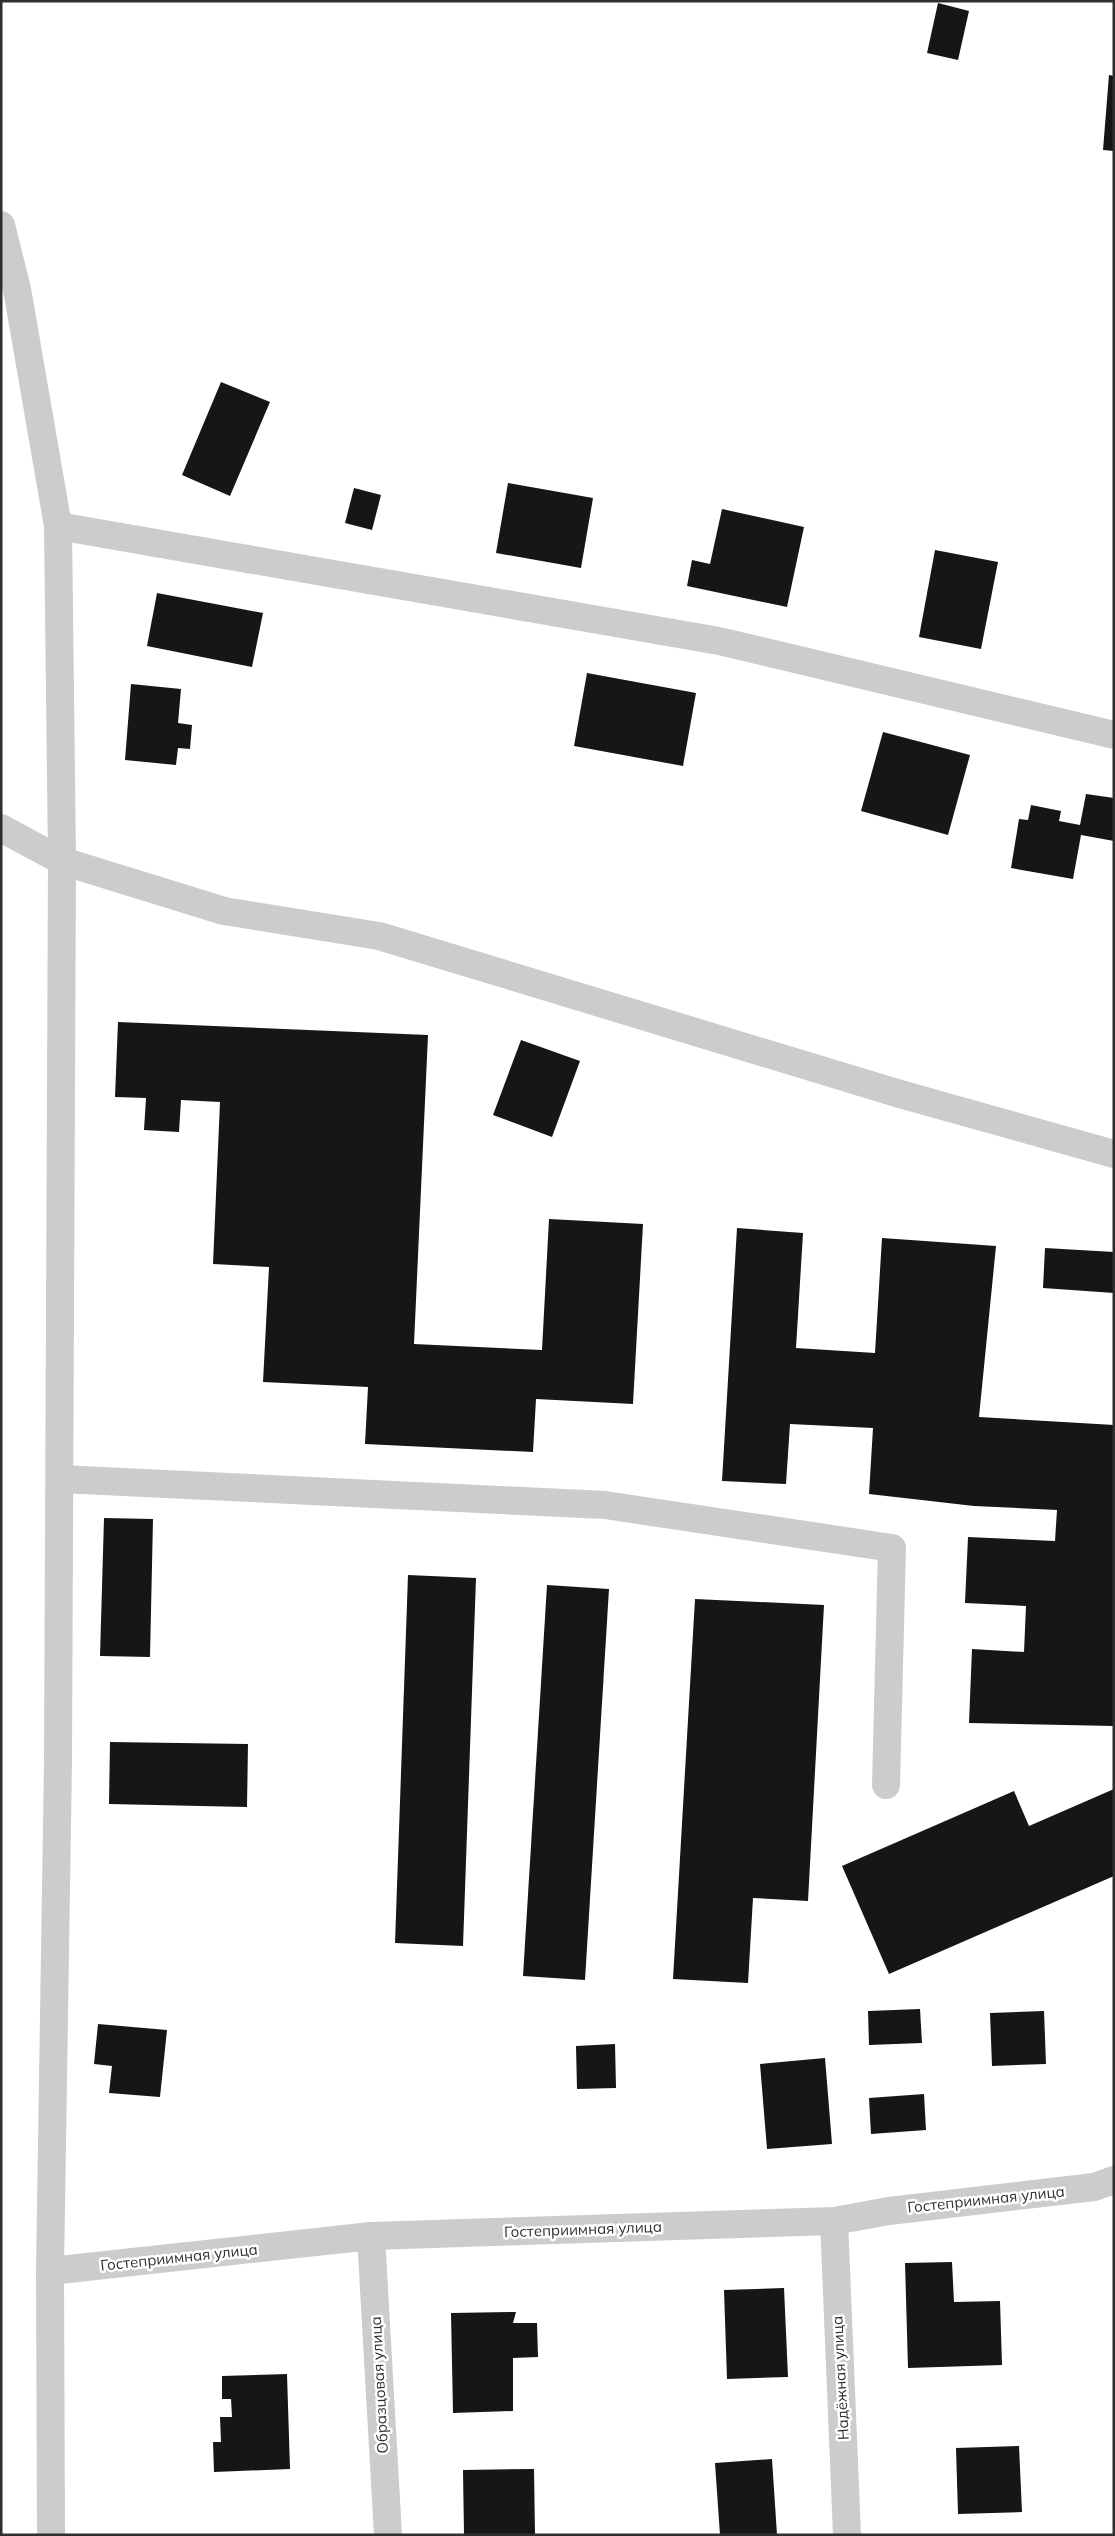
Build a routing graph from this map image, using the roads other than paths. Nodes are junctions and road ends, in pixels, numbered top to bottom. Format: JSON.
{"nodes":[{"id":1,"x":1,"y":226,"type":"edge"},
{"id":2,"x":9,"y":288,"type":"edge"},
{"id":3,"x":58,"y":526,"type":"junction"},
{"id":4,"x":1114,"y":735,"type":"edge"},
{"id":5,"x":1,"y":828,"type":"edge"},
{"id":6,"x":62,"y":861,"type":"junction"},
{"id":7,"x":1114,"y":1154,"type":"edge"},
{"id":8,"x":60,"y":1479,"type":"junction"},
{"id":9,"x":886,"y":1784,"type":"dead end"},
{"id":10,"x":1114,"y":2180,"type":"edge"},
{"id":11,"x":834,"y":2222,"type":"junction"},
{"id":12,"x":371,"y":2236,"type":"junction"},
{"id":13,"x":50,"y":2271,"type":"junction"},
{"id":14,"x":51,"y":2535,"type":"edge"},
{"id":15,"x":388,"y":2535,"type":"edge"},
{"id":16,"x":847,"y":2535,"type":"edge"}],
"edges":[{"from":1,"to":2,"type":"street"},
{"from":2,"to":3,"type":"street"},
{"from":3,"to":4,"type":"street"},
{"from":3,"to":6,"type":"street"},
{"from":5,"to":6,"type":"street"},
{"from":6,"to":7,"type":"street"},
{"from":6,"to":8,"type":"street"},
{"from":8,"to":9,"type":"street"},
{"from":8,"to":13,"type":"street"},
{"from":10,"to":11,"type":"street","name":"Гостеприимная улица"},
{"from":11,"to":12,"type":"street","name":"Гостеприимная улица"},
{"from":11,"to":16,"type":"street","name":"Надёжная улица"},
{"from":12,"to":13,"type":"street","name":"Гостеприимная улица"},
{"from":12,"to":15,"type":"street","name":"Образцовая улица"},
{"from":13,"to":14,"type":"street"}]}
